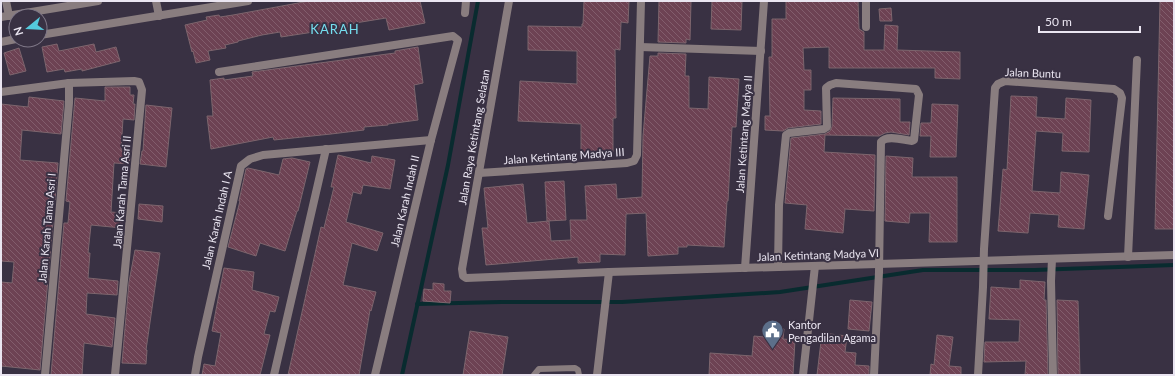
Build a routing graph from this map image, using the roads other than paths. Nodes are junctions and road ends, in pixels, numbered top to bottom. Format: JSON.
{"nodes":[{"id":1,"x":6,"y":1,"type":"edge"},
{"id":2,"x":98,"y":1,"type":"edge"},
{"id":3,"x":156,"y":1,"type":"edge"},
{"id":4,"x":248,"y":1,"type":"edge"},
{"id":5,"x":466,"y":1,"type":"edge"},
{"id":6,"x":509,"y":1,"type":"edge"},
{"id":7,"x":641,"y":1,"type":"edge"},
{"id":8,"x":764,"y":1,"type":"edge"},
{"id":9,"x":866,"y":1,"type":"edge"},
{"id":10,"x":79,"y":3,"type":"edge"},
{"id":11,"x":465,"y":13,"type":"dead end"},
{"id":12,"x":159,"y":16,"type":"junction"},
{"id":13,"x":5,"y":17,"type":"edge"},
{"id":14,"x":866,"y":27,"type":"dead end"},
{"id":15,"x":48,"y":34,"type":"edge"},
{"id":16,"x":640,"y":47,"type":"junction"},
{"id":17,"x":761,"y":51,"type":"junction"},
{"id":18,"x":1137,"y":60,"type":"dead end"},
{"id":19,"x":219,"y":72,"type":"dead end"},
{"id":20,"x":69,"y":84,"type":"junction"},
{"id":21,"x":1,"y":92,"type":"edge"},
{"id":22,"x":432,"y":140,"type":"junction"},
{"id":23,"x":326,"y":149,"type":"junction"},
{"id":24,"x":479,"y":173,"type":"junction"},
{"id":25,"x":1108,"y":216,"type":"dead end"},
{"id":26,"x":1174,"y":255,"type":"edge"},
{"id":27,"x":1128,"y":257,"type":"junction"},
{"id":28,"x":1052,"y":259,"type":"junction"},
{"id":29,"x":983,"y":265,"type":"junction"},
{"id":30,"x":815,"y":266,"type":"junction"},
{"id":31,"x":778,"y":267,"type":"junction"},
{"id":32,"x":745,"y":268,"type":"junction"},
{"id":33,"x":879,"y":268,"type":"junction"},
{"id":34,"x":609,"y":272,"type":"junction"},
{"id":35,"x":463,"y":276,"type":"joint"},
{"id":36,"x":45,"y":375,"type":"edge"},
{"id":37,"x":115,"y":375,"type":"edge"},
{"id":38,"x":195,"y":375,"type":"edge"},
{"id":39,"x":274,"y":375,"type":"edge"},
{"id":40,"x":375,"y":375,"type":"edge"},
{"id":41,"x":534,"y":375,"type":"edge"},
{"id":42,"x":579,"y":375,"type":"edge"},
{"id":43,"x":597,"y":375,"type":"edge"},
{"id":44,"x":803,"y":375,"type":"edge"},
{"id":45,"x":874,"y":375,"type":"edge"},
{"id":46,"x":978,"y":375,"type":"edge"},
{"id":47,"x":1053,"y":375,"type":"edge"}],
"edges":[{"from":1,"to":13,"type":"street"},
{"from":2,"to":10,"type":"street"},
{"from":3,"to":12,"type":"street"},
{"from":4,"to":12,"type":"street"},
{"from":5,"to":11,"type":"street"},
{"from":6,"to":24,"type":"street","name":"Jalan Raya Ketintang Selatan"},
{"from":7,"to":16,"type":"street","name":"Jalan Ketintang Madya III"},
{"from":8,"to":17,"type":"street","name":"Jalan Ketintang Madya II"},
{"from":9,"to":14,"type":"street"},
{"from":10,"to":13,"type":"street"},
{"from":12,"to":15,"type":"street"},
{"from":16,"to":17,"type":"street"},
{"from":16,"to":24,"type":"street","name":"Jalan Ketintang Madya III"},
{"from":17,"to":32,"type":"street","name":"Jalan Ketintang Madya II"},
{"from":18,"to":27,"type":"street"},
{"from":19,"to":22,"type":"street","name":"Jalan Karah Indah II"},
{"from":20,"to":21,"type":"street"},
{"from":20,"to":36,"type":"street","name":"Jalan Karah Tama Asri I"},
{"from":20,"to":37,"type":"street","name":"Jalan Karah Tama Asri II"},
{"from":22,"to":23,"type":"street","name":"Jalan Karah Indah I A"},
{"from":22,"to":40,"type":"street","name":"Jalan Karah Indah II"},
{"from":23,"to":38,"type":"street","name":"Jalan Karah Indah I A"},
{"from":23,"to":39,"type":"street"},
{"from":24,"to":35,"type":"street","name":"Jalan Raya Ketintang Selatan"},
{"from":25,"to":29,"type":"street","name":"Jalan Buntu"},
{"from":26,"to":27,"type":"street","name":"Jalan Ketintang Madya VI"},
{"from":27,"to":28,"type":"street","name":"Jalan Ketintang Madya VI"},
{"from":28,"to":29,"type":"street","name":"Jalan Ketintang Madya VI"},
{"from":28,"to":47,"type":"street"},
{"from":29,"to":33,"type":"street","name":"Jalan Ketintang Madya VI"},
{"from":29,"to":46,"type":"street"},
{"from":30,"to":31,"type":"street","name":"Jalan Ketintang Madya VI"},
{"from":30,"to":33,"type":"street","name":"Jalan Ketintang Madya VI"},
{"from":30,"to":44,"type":"street"},
{"from":31,"to":32,"type":"street","name":"Jalan Ketintang Madya VI"},
{"from":31,"to":33,"type":"street"},
{"from":32,"to":34,"type":"street","name":"Jalan Ketintang Madya VI"},
{"from":33,"to":45,"type":"street"},
{"from":34,"to":35,"type":"street","name":"Jalan Ketintang Madya VI"},
{"from":34,"to":43,"type":"street"},
{"from":41,"to":42,"type":"lane"}]}
